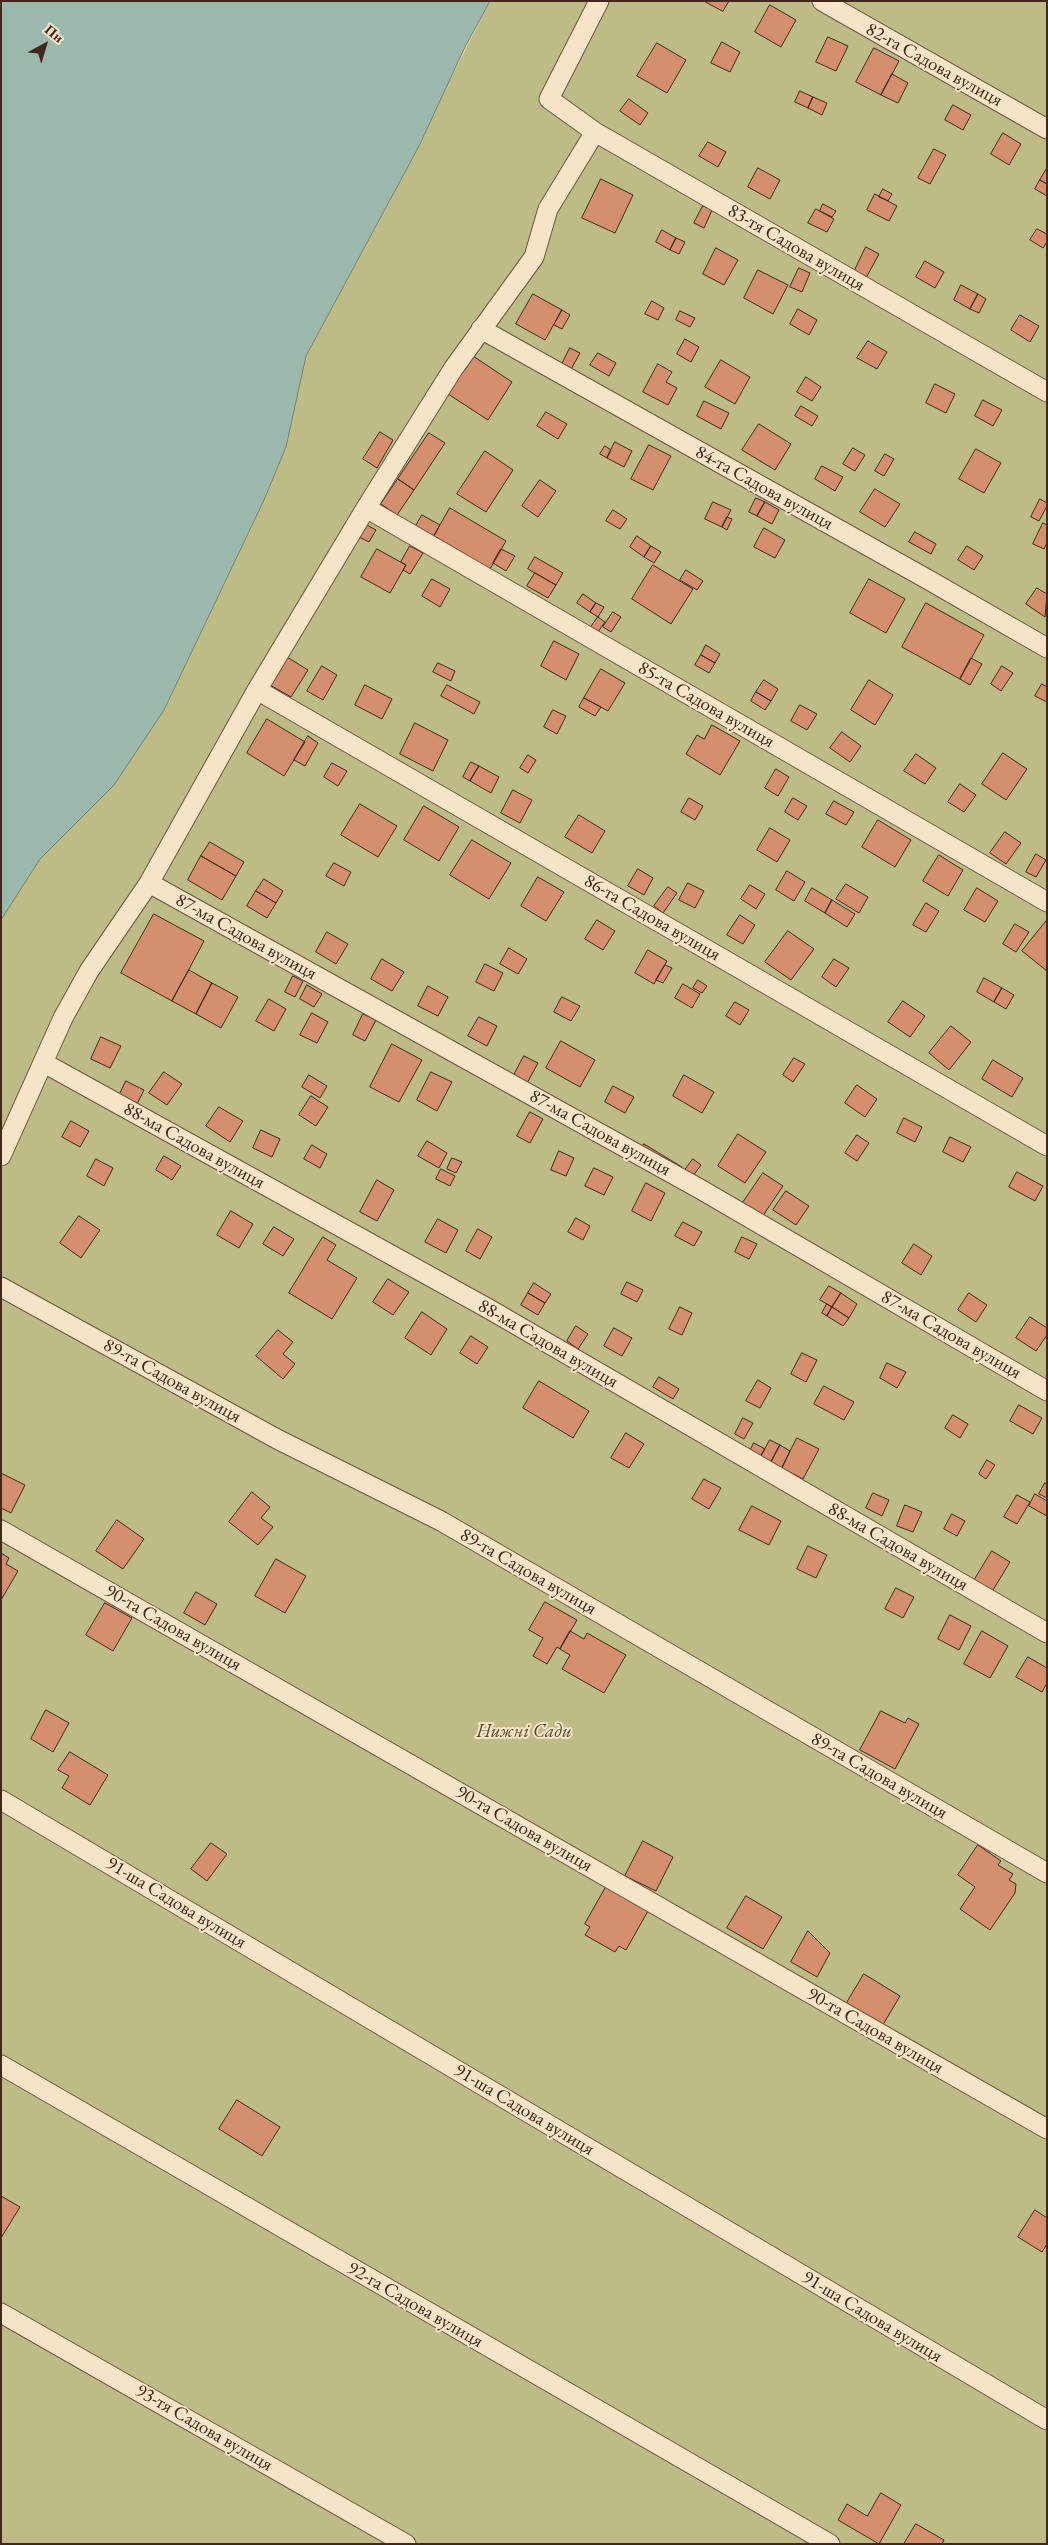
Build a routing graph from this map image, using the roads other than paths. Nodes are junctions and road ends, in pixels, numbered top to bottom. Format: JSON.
{"nodes":[{"id":1,"x":599,"y":1,"type":"edge"},
{"id":2,"x":822,"y":1,"type":"edge"},
{"id":3,"x":1047,"y":128,"type":"edge"},
{"id":4,"x":595,"y":132,"type":"junction"},
{"id":5,"x":481,"y":329,"type":"junction"},
{"id":6,"x":1047,"y":392,"type":"edge"},
{"id":7,"x":366,"y":508,"type":"junction"},
{"id":8,"x":1047,"y":648,"type":"edge"},
{"id":9,"x":257,"y":690,"type":"junction"},
{"id":10,"x":149,"y":883,"type":"junction"},
{"id":11,"x":1047,"y":902,"type":"edge"},
{"id":12,"x":44,"y":1062,"type":"junction"},
{"id":13,"x":1047,"y":1146,"type":"edge"},
{"id":14,"x":1,"y":1156,"type":"edge"},
{"id":15,"x":1,"y":1287,"type":"edge"},
{"id":16,"x":1047,"y":1391,"type":"edge"},
{"id":17,"x":1,"y":1530,"type":"edge"},
{"id":18,"x":1047,"y":1633,"type":"edge"},
{"id":19,"x":1,"y":1800,"type":"edge"},
{"id":20,"x":1047,"y":1873,"type":"edge"},
{"id":21,"x":1,"y":2065,"type":"edge"},
{"id":22,"x":1047,"y":2129,"type":"edge"},
{"id":23,"x":1,"y":2313,"type":"edge"},
{"id":24,"x":1047,"y":2420,"type":"edge"},
{"id":25,"x":406,"y":2544,"type":"edge"},
{"id":26,"x":830,"y":2544,"type":"edge"}],
"edges":[{"from":1,"to":4,"type":"street","name":"83-тя Садова вулиця"},
{"from":2,"to":3,"type":"street","name":"82-га Садова вулиця"},
{"from":4,"to":5,"type":"street"},
{"from":4,"to":6,"type":"street","name":"83-тя Садова вулиця"},
{"from":5,"to":7,"type":"street"},
{"from":5,"to":8,"type":"street","name":"84-та Садова вулиця"},
{"from":7,"to":9,"type":"street"},
{"from":7,"to":11,"type":"street","name":"85-та Садова вулиця"},
{"from":9,"to":10,"type":"street"},
{"from":9,"to":13,"type":"street","name":"86-та Садова вулиця"},
{"from":10,"to":12,"type":"street"},
{"from":10,"to":16,"type":"street","name":"87-ма Садова вулиця"},
{"from":12,"to":14,"type":"street"},
{"from":12,"to":18,"type":"street","name":"88-ма Садова вулиця"},
{"from":15,"to":20,"type":"street","name":"89-та Садова вулиця"},
{"from":17,"to":22,"type":"street","name":"90-та Садова вулиця"},
{"from":19,"to":24,"type":"street","name":"91-ша Садова вулиця"},
{"from":21,"to":26,"type":"street","name":"92-га Садова вулиця"},
{"from":23,"to":25,"type":"street","name":"93-тя Садова вулиця"}]}
